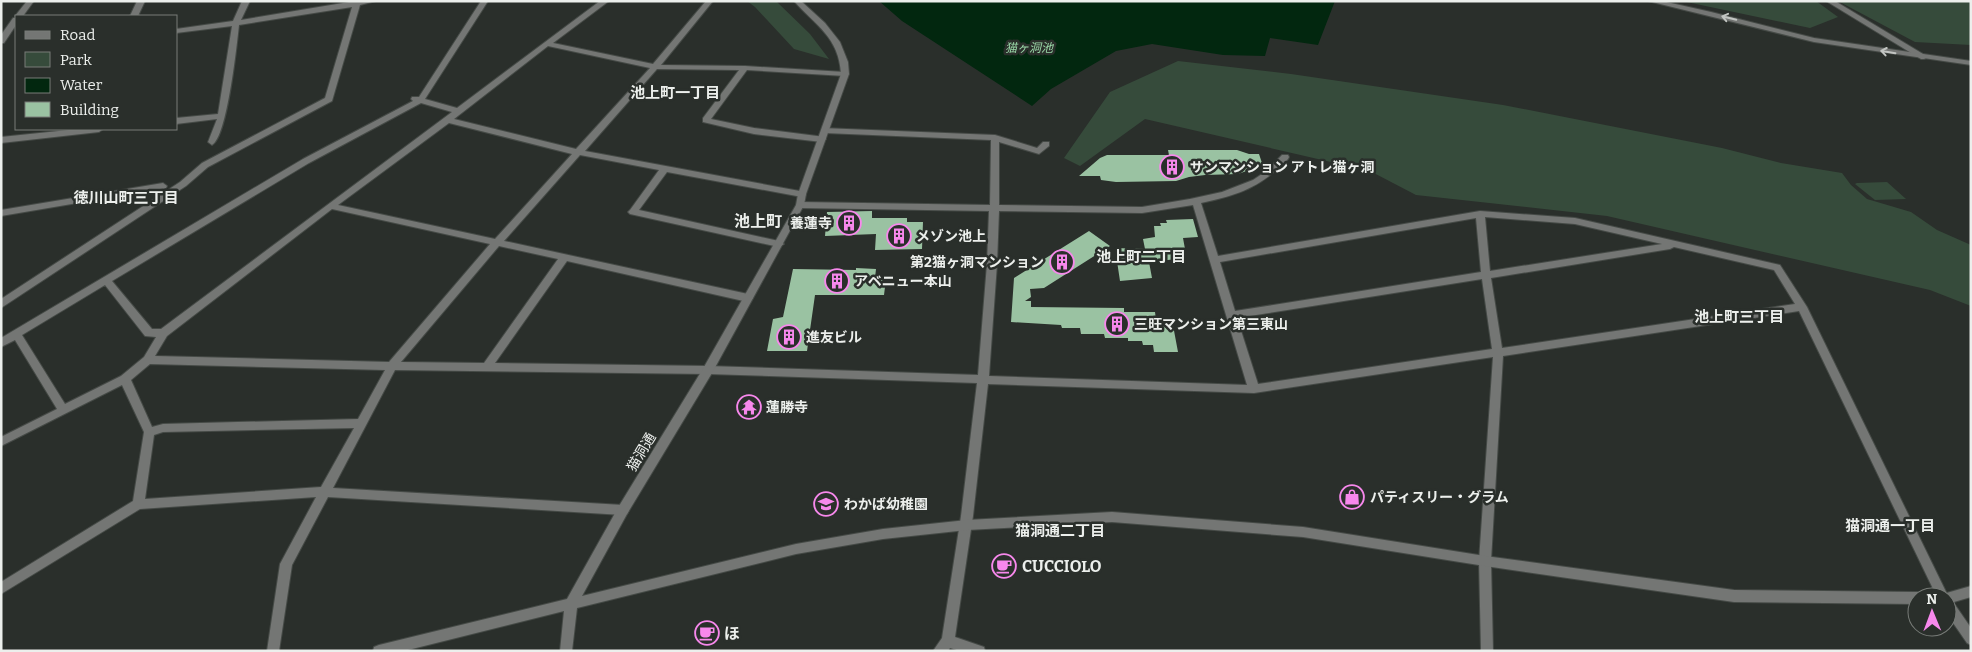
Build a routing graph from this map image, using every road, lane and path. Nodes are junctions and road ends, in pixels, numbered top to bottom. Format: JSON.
{"nodes":[{"id":1,"x":31,"y":1,"type":"edge"},
{"id":2,"x":141,"y":1,"type":"edge"},
{"id":3,"x":246,"y":1,"type":"edge"},
{"id":4,"x":374,"y":1,"type":"edge"},
{"id":5,"x":485,"y":1,"type":"edge"},
{"id":6,"x":606,"y":1,"type":"edge"},
{"id":7,"x":710,"y":1,"type":"edge"},
{"id":8,"x":797,"y":1,"type":"edge"},
{"id":9,"x":1651,"y":1,"type":"edge"},
{"id":10,"x":1828,"y":1,"type":"edge"},
{"id":11,"x":357,"y":3,"type":"junction"},
{"id":12,"x":20,"y":15,"type":"edge"},
{"id":13,"x":134,"y":15,"type":"edge"},
{"id":14,"x":15,"y":21,"type":"edge"},
{"id":15,"x":236,"y":23,"type":"junction"},
{"id":16,"x":4,"y":30,"type":"edge"},
{"id":17,"x":178,"y":31,"type":"edge"},
{"id":18,"x":1,"y":40,"type":"edge"},
{"id":19,"x":546,"y":44,"type":"junction"},
{"id":20,"x":1924,"y":57,"type":"junction"},
{"id":21,"x":1971,"y":63,"type":"edge"},
{"id":22,"x":655,"y":67,"type":"junction"},
{"id":23,"x":745,"y":68,"type":"junction"},
{"id":24,"x":845,"y":74,"type":"junction"},
{"id":25,"x":416,"y":99,"type":"junction"},
{"id":26,"x":458,"y":111,"type":"junction"},
{"id":27,"x":222,"y":116,"type":"junction"},
{"id":28,"x":448,"y":120,"type":"junction"},
{"id":29,"x":178,"y":121,"type":"edge"},
{"id":30,"x":69,"y":130,"type":"edge"},
{"id":31,"x":823,"y":134,"type":"junction"},
{"id":32,"x":994,"y":138,"type":"junction"},
{"id":33,"x":1,"y":140,"type":"edge"},
{"id":34,"x":212,"y":142,"type":"dead end"},
{"id":35,"x":1046,"y":144,"type":"dead end"},
{"id":36,"x":577,"y":152,"type":"junction"},
{"id":37,"x":1285,"y":157,"type":"dead end"},
{"id":38,"x":664,"y":170,"type":"junction"},
{"id":39,"x":163,"y":186,"type":"dead end"},
{"id":40,"x":801,"y":199,"type":"junction"},
{"id":41,"x":1196,"y":200,"type":"junction"},
{"id":42,"x":330,"y":206,"type":"junction"},
{"id":43,"x":995,"y":206,"type":"junction"},
{"id":44,"x":1,"y":213,"type":"edge"},
{"id":45,"x":1480,"y":214,"type":"junction"},
{"id":46,"x":496,"y":244,"type":"junction"},
{"id":47,"x":779,"y":244,"type":"junction"},
{"id":48,"x":1676,"y":245,"type":"junction"},
{"id":49,"x":564,"y":258,"type":"junction"},
{"id":50,"x":1214,"y":260,"type":"junction"},
{"id":51,"x":1486,"y":276,"type":"junction"},
{"id":52,"x":107,"y":281,"type":"junction"},
{"id":53,"x":748,"y":298,"type":"junction"},
{"id":54,"x":1,"y":304,"type":"edge"},
{"id":55,"x":1802,"y":307,"type":"junction"},
{"id":56,"x":1232,"y":315,"type":"junction"},
{"id":57,"x":163,"y":333,"type":"junction"},
{"id":58,"x":17,"y":335,"type":"junction"},
{"id":59,"x":1,"y":343,"type":"edge"},
{"id":60,"x":1498,"y":352,"type":"junction"},
{"id":61,"x":148,"y":360,"type":"junction"},
{"id":62,"x":392,"y":366,"type":"junction"},
{"id":63,"x":487,"y":367,"type":"junction"},
{"id":64,"x":708,"y":370,"type":"junction"},
{"id":65,"x":125,"y":379,"type":"junction"},
{"id":66,"x":982,"y":381,"type":"junction"},
{"id":67,"x":1254,"y":390,"type":"junction"},
{"id":68,"x":64,"y":411,"type":"junction"},
{"id":69,"x":361,"y":424,"type":"junction"},
{"id":70,"x":149,"y":432,"type":"junction"},
{"id":71,"x":1,"y":442,"type":"edge"},
{"id":72,"x":326,"y":492,"type":"junction"},
{"id":73,"x":138,"y":504,"type":"junction"},
{"id":74,"x":623,"y":510,"type":"junction"},
{"id":75,"x":967,"y":525,"type":"junction"},
{"id":76,"x":1485,"y":561,"type":"junction"},
{"id":77,"x":1940,"y":587,"type":"edge"},
{"id":78,"x":1,"y":589,"type":"edge"},
{"id":79,"x":1971,"y":591,"type":"edge"},
{"id":80,"x":1957,"y":594,"type":"edge"},
{"id":81,"x":1907,"y":598,"type":"edge"},
{"id":82,"x":571,"y":604,"type":"junction"},
{"id":83,"x":1957,"y":618,"type":"edge"},
{"id":84,"x":1971,"y":639,"type":"edge"},
{"id":85,"x":944,"y":646,"type":"edge"},
{"id":86,"x":273,"y":651,"type":"edge"},
{"id":87,"x":379,"y":651,"type":"edge"},
{"id":88,"x":566,"y":651,"type":"edge"},
{"id":89,"x":980,"y":651,"type":"edge"},
{"id":90,"x":1487,"y":651,"type":"edge"}],
"edges":[{"from":1,"to":12,"type":"street"},
{"from":2,"to":13,"type":"street"},
{"from":3,"to":15,"type":"street"},
{"from":4,"to":11,"type":"street"},
{"from":5,"to":25,"type":"street"},
{"from":6,"to":19,"type":"street"},
{"from":7,"to":22,"type":"street"},
{"from":8,"to":24,"type":"street"},
{"from":20,"to":9,"type":"street","one_way":true},
{"from":10,"to":20,"type":"street"},
{"from":11,"to":15,"type":"street"},
{"from":11,"to":54,"type":"street"},
{"from":14,"to":16,"type":"street"},
{"from":15,"to":17,"type":"street"},
{"from":15,"to":27,"type":"street"},
{"from":16,"to":18,"type":"street"},
{"from":19,"to":22,"type":"street"},
{"from":19,"to":26,"type":"street"},
{"from":20,"to":21,"type":"street"},
{"from":22,"to":23,"type":"street"},
{"from":22,"to":36,"type":"street"},
{"from":23,"to":24,"type":"street"},
{"from":23,"to":31,"type":"street"},
{"from":24,"to":31,"type":"street","name":"猫洞通"},
{"from":25,"to":26,"type":"street"},
{"from":25,"to":52,"type":"street"},
{"from":26,"to":28,"type":"street"},
{"from":27,"to":29,"type":"street"},
{"from":27,"to":34,"type":"street"},
{"from":28,"to":36,"type":"street"},
{"from":28,"to":42,"type":"street"},
{"from":30,"to":33,"type":"street"},
{"from":31,"to":32,"type":"street"},
{"from":31,"to":40,"type":"street","name":"猫洞通"},
{"from":32,"to":35,"type":"street"},
{"from":32,"to":43,"type":"street"},
{"from":36,"to":38,"type":"street"},
{"from":36,"to":46,"type":"street"},
{"from":37,"to":41,"type":"street"},
{"from":38,"to":40,"type":"street"},
{"from":38,"to":47,"type":"street"},
{"from":39,"to":44,"type":"street"},
{"from":40,"to":43,"type":"street"},
{"from":40,"to":47,"type":"street","name":"猫洞通"},
{"from":41,"to":43,"type":"street"},
{"from":41,"to":50,"type":"street"},
{"from":42,"to":46,"type":"street"},
{"from":42,"to":57,"type":"street"},
{"from":43,"to":66,"type":"street"},
{"from":45,"to":48,"type":"street"},
{"from":45,"to":50,"type":"street"},
{"from":45,"to":51,"type":"street"},
{"from":46,"to":49,"type":"street"},
{"from":46,"to":62,"type":"street"},
{"from":47,"to":53,"type":"street","name":"猫洞通"},
{"from":48,"to":51,"type":"street"},
{"from":48,"to":55,"type":"street"},
{"from":49,"to":53,"type":"street"},
{"from":49,"to":63,"type":"street"},
{"from":50,"to":56,"type":"street"},
{"from":51,"to":56,"type":"street"},
{"from":51,"to":60,"type":"street"},
{"from":52,"to":57,"type":"street"},
{"from":52,"to":58,"type":"street"},
{"from":53,"to":64,"type":"street","name":"猫洞通"},
{"from":55,"to":60,"type":"street"},
{"from":55,"to":77,"type":"street"},
{"from":56,"to":67,"type":"street"},
{"from":57,"to":61,"type":"street"},
{"from":58,"to":59,"type":"street"},
{"from":58,"to":68,"type":"street"},
{"from":60,"to":67,"type":"street"},
{"from":60,"to":76,"type":"street"},
{"from":61,"to":62,"type":"street"},
{"from":61,"to":65,"type":"street"},
{"from":62,"to":63,"type":"street"},
{"from":62,"to":69,"type":"street"},
{"from":63,"to":64,"type":"street"},
{"from":64,"to":66,"type":"street"},
{"from":64,"to":74,"type":"street","name":"猫洞通"},
{"from":65,"to":68,"type":"street"},
{"from":65,"to":70,"type":"street"},
{"from":66,"to":67,"type":"street"},
{"from":66,"to":75,"type":"street"},
{"from":68,"to":71,"type":"street"},
{"from":69,"to":70,"type":"street"},
{"from":69,"to":72,"type":"street"},
{"from":70,"to":73,"type":"street"},
{"from":72,"to":73,"type":"street"},
{"from":72,"to":74,"type":"street"},
{"from":72,"to":86,"type":"street"},
{"from":73,"to":78,"type":"street"},
{"from":74,"to":82,"type":"street","name":"猫洞通"},
{"from":75,"to":76,"type":"street"},
{"from":75,"to":82,"type":"street"},
{"from":75,"to":85,"type":"street"},
{"from":76,"to":81,"type":"street"},
{"from":76,"to":90,"type":"street"},
{"from":79,"to":80,"type":"street"},
{"from":82,"to":87,"type":"street"},
{"from":82,"to":88,"type":"street"},
{"from":83,"to":84,"type":"street"},
{"from":85,"to":89,"type":"street"}]}
